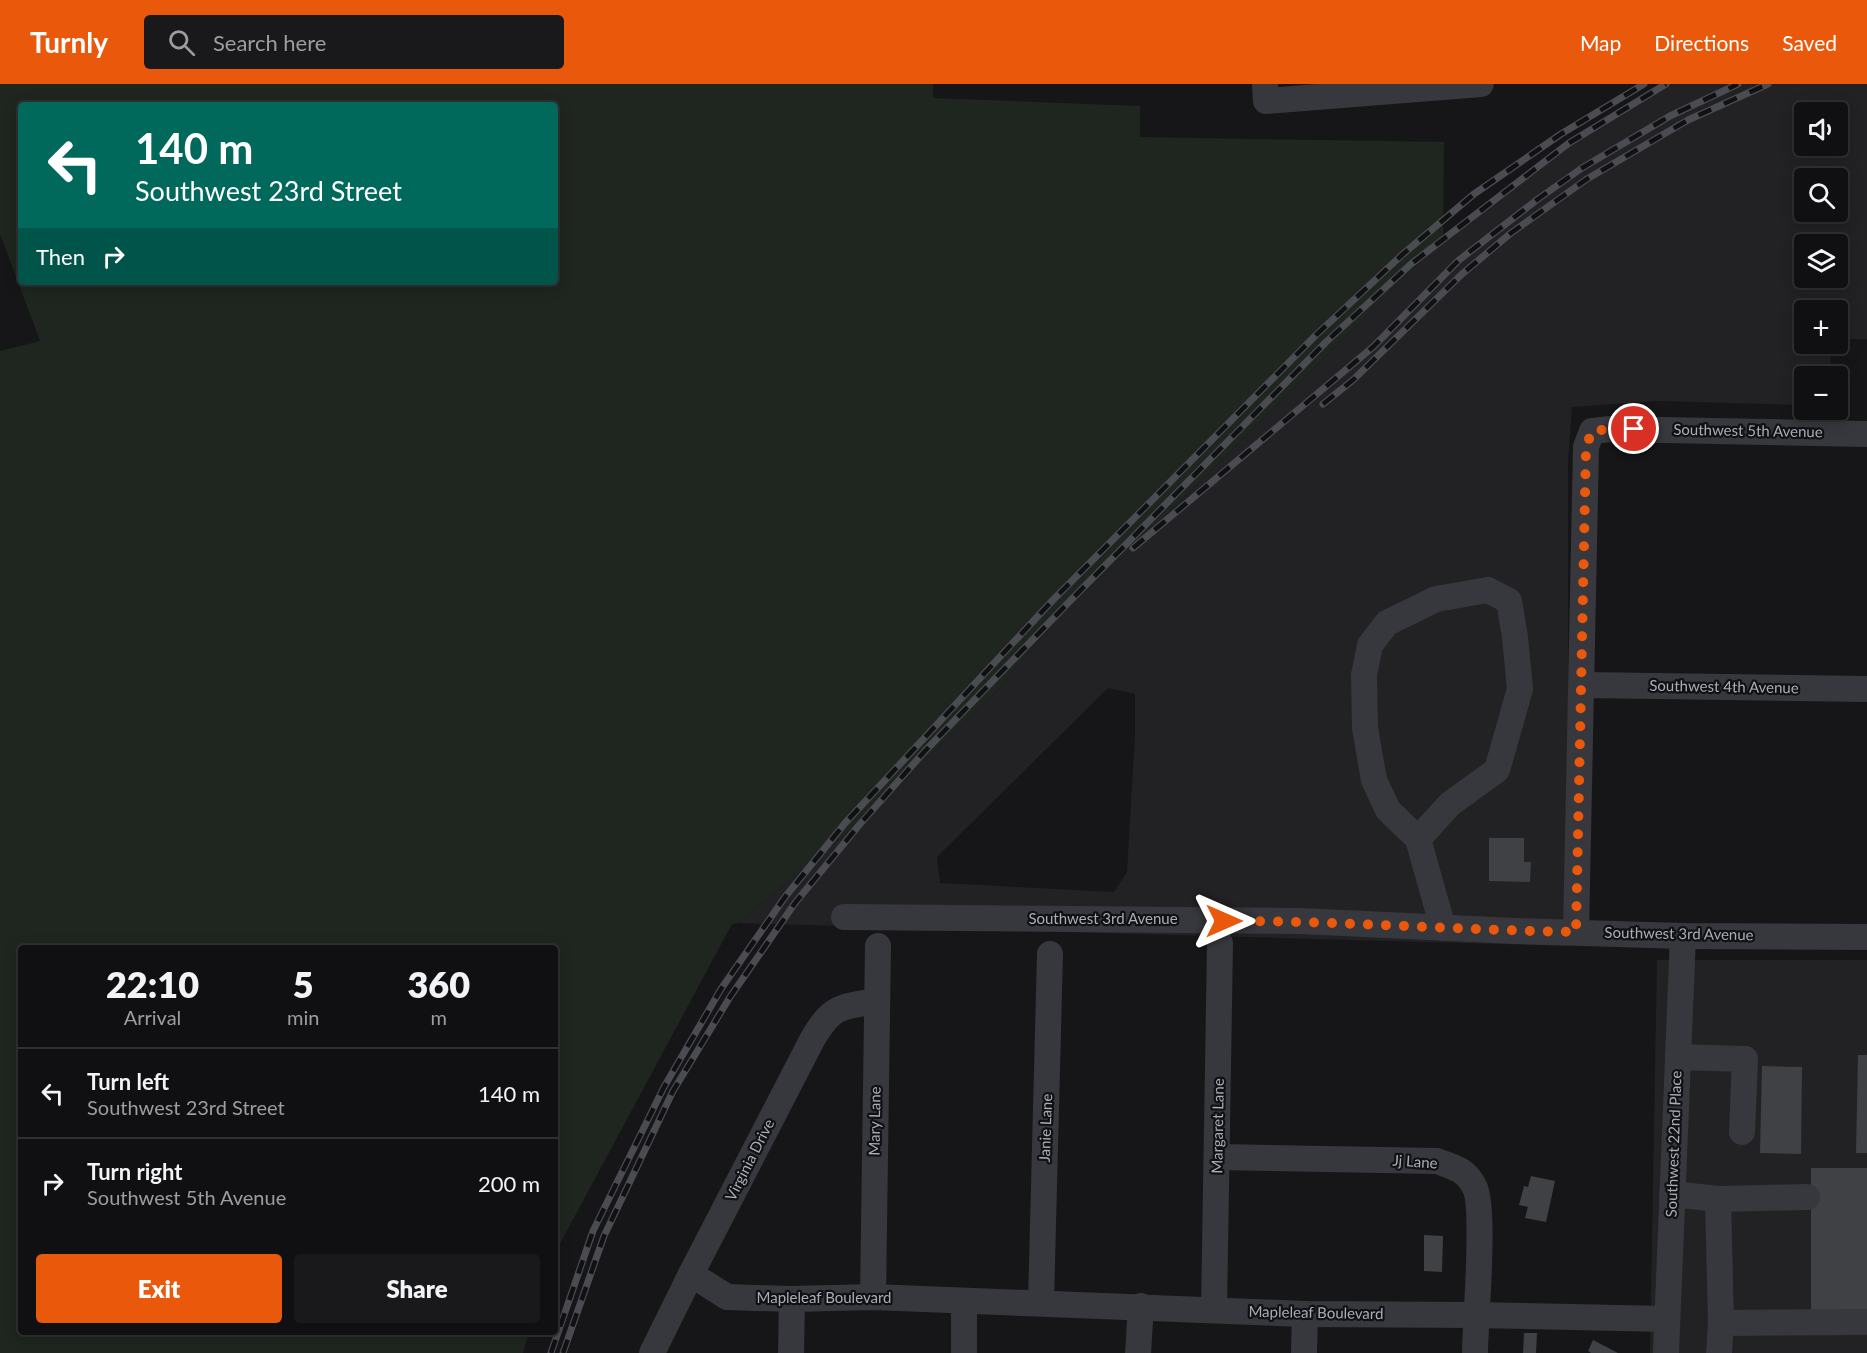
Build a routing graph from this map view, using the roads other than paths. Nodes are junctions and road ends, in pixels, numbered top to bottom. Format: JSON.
{"nodes":[{"id":1,"x":1481,"y":84,"type":"edge"},
{"id":2,"x":1266,"y":92,"type":"edge"},
{"id":3,"x":1867,"y":434,"type":"edge"},
{"id":4,"x":1582,"y":685,"type":"junction"},
{"id":5,"x":1867,"y":689,"type":"edge"},
{"id":6,"x":1418,"y":839,"type":"junction"},
{"id":7,"x":844,"y":917,"type":"dead end"},
{"id":8,"x":1443,"y":928,"type":"junction"},
{"id":9,"x":1576,"y":932,"type":"junction"},
{"id":10,"x":1683,"y":936,"type":"junction"},
{"id":11,"x":1867,"y":937,"type":"edge"},
{"id":12,"x":1220,"y":943,"type":"dead end"},
{"id":13,"x":878,"y":946,"type":"dead end"},
{"id":14,"x":1050,"y":954,"type":"dead end"},
{"id":15,"x":877,"y":1001,"type":"junction"},
{"id":16,"x":1678,"y":1057,"type":"junction"},
{"id":17,"x":1742,"y":1132,"type":"dead end"},
{"id":18,"x":1218,"y":1157,"type":"junction"},
{"id":19,"x":1672,"y":1194,"type":"junction"},
{"id":20,"x":1807,"y":1197,"type":"dead end"},
{"id":21,"x":1718,"y":1199,"type":"junction"},
{"id":22,"x":691,"y":1274,"type":"junction"},
{"id":23,"x":873,"y":1297,"type":"junction"},
{"id":24,"x":792,"y":1299,"type":"junction"},
{"id":25,"x":964,"y":1301,"type":"junction"},
{"id":26,"x":1041,"y":1302,"type":"junction"},
{"id":27,"x":1141,"y":1306,"type":"junction"},
{"id":28,"x":1214,"y":1310,"type":"junction"},
{"id":29,"x":1305,"y":1314,"type":"junction"},
{"id":30,"x":1475,"y":1315,"type":"junction"},
{"id":31,"x":1667,"y":1319,"type":"junction"},
{"id":32,"x":1867,"y":1322,"type":"edge"},
{"id":33,"x":1720,"y":1323,"type":"junction"},
{"id":34,"x":652,"y":1353,"type":"edge"},
{"id":35,"x":791,"y":1353,"type":"edge"},
{"id":36,"x":963,"y":1353,"type":"edge"},
{"id":37,"x":1138,"y":1353,"type":"edge"},
{"id":38,"x":1304,"y":1353,"type":"edge"},
{"id":39,"x":1475,"y":1353,"type":"edge"},
{"id":40,"x":1666,"y":1353,"type":"edge"},
{"id":41,"x":1719,"y":1353,"type":"edge"}],
"edges":[{"from":1,"to":2,"type":"street"},
{"from":3,"to":4,"type":"street","name":"Southwest 5th Avenue"},
{"from":4,"to":5,"type":"street","name":"Southwest 4th Avenue"},
{"from":4,"to":9,"type":"street"},
{"from":6,"to":6,"type":"street"},
{"from":6,"to":8,"type":"street"},
{"from":7,"to":8,"type":"street","name":"Southwest 3rd Avenue"},
{"from":8,"to":9,"type":"street","name":"Southwest 3rd Avenue"},
{"from":9,"to":10,"type":"street","name":"Southwest 3rd Avenue"},
{"from":10,"to":11,"type":"street","name":"Southwest 3rd Avenue"},
{"from":10,"to":16,"type":"street","name":"Southwest 22nd Place"},
{"from":12,"to":18,"type":"street","name":"Margaret Lane"},
{"from":13,"to":15,"type":"street","name":"Mary Lane"},
{"from":14,"to":26,"type":"street","name":"Janie Lane"},
{"from":15,"to":22,"type":"street","name":"Virginia Drive"},
{"from":15,"to":23,"type":"street","name":"Mary Lane"},
{"from":16,"to":17,"type":"street"},
{"from":16,"to":19,"type":"street","name":"Southwest 22nd Place"},
{"from":18,"to":28,"type":"street","name":"Margaret Lane"},
{"from":18,"to":30,"type":"street","name":"Jj Lane"},
{"from":19,"to":21,"type":"street"},
{"from":19,"to":31,"type":"street","name":"Southwest 22nd Place"},
{"from":20,"to":21,"type":"street"},
{"from":21,"to":33,"type":"street"},
{"from":22,"to":24,"type":"street","name":"Mapleleaf Boulevard"},
{"from":22,"to":34,"type":"street","name":"Virginia Drive"},
{"from":23,"to":24,"type":"street","name":"Mapleleaf Boulevard"},
{"from":23,"to":25,"type":"street","name":"Mapleleaf Boulevard"},
{"from":24,"to":35,"type":"street"},
{"from":25,"to":26,"type":"street","name":"Mapleleaf Boulevard"},
{"from":25,"to":36,"type":"street"},
{"from":26,"to":27,"type":"street","name":"Mapleleaf Boulevard"},
{"from":27,"to":28,"type":"street","name":"Mapleleaf Boulevard"},
{"from":27,"to":37,"type":"street"},
{"from":28,"to":29,"type":"street","name":"Mapleleaf Boulevard"},
{"from":29,"to":30,"type":"street","name":"Mapleleaf Boulevard"},
{"from":29,"to":38,"type":"street"},
{"from":30,"to":31,"type":"street","name":"Mapleleaf Boulevard"},
{"from":30,"to":39,"type":"street","name":"Jj Lane"},
{"from":31,"to":40,"type":"street","name":"Southwest 22nd Place"},
{"from":32,"to":33,"type":"street"},
{"from":33,"to":41,"type":"street"}]}
